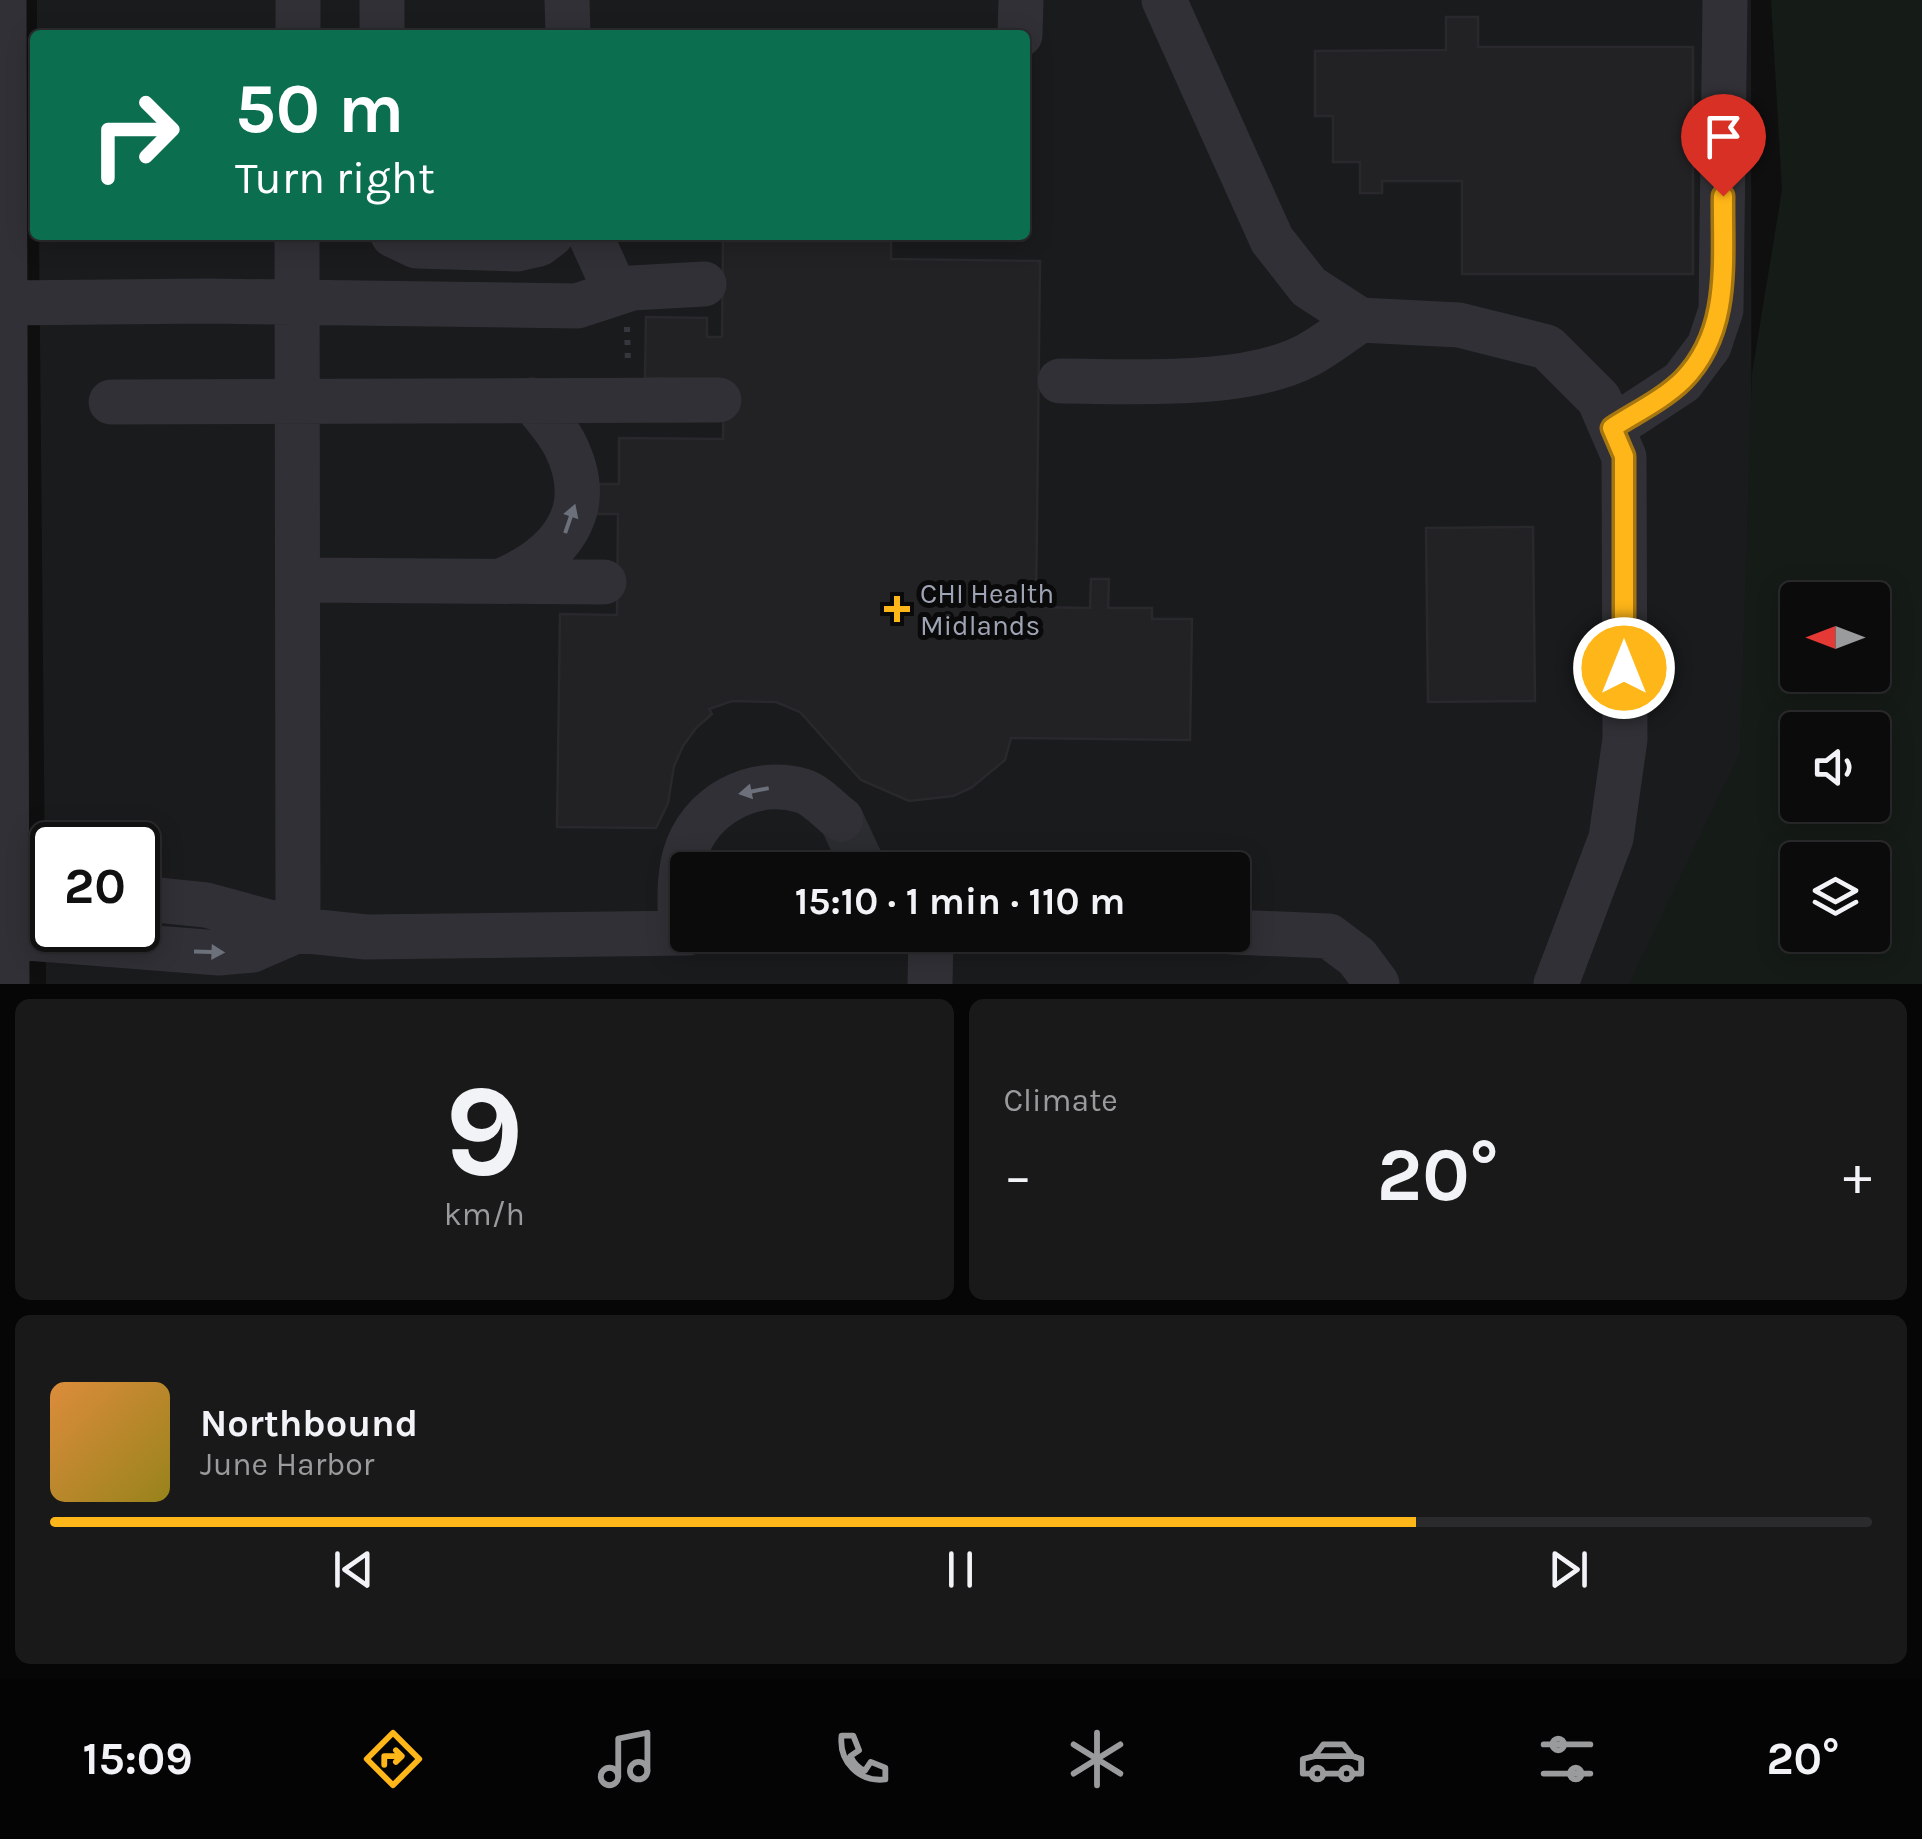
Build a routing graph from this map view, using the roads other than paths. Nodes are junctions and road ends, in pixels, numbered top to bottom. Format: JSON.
{"nodes":[{"id":1,"x":4,"y":0,"type":"edge"},
{"id":2,"x":298,"y":0,"type":"edge"},
{"id":3,"x":382,"y":0,"type":"edge"},
{"id":4,"x":566,"y":0,"type":"edge"},
{"id":5,"x":1021,"y":0,"type":"edge"},
{"id":6,"x":1164,"y":0,"type":"edge"},
{"id":7,"x":1725,"y":0,"type":"edge"},
{"id":8,"x":298,"y":30,"type":"edge"},
{"id":9,"x":382,"y":30,"type":"edge"},
{"id":10,"x":568,"y":30,"type":"edge"},
{"id":11,"x":1020,"y":30,"type":"edge"},
{"id":12,"x":297,"y":240,"type":"edge"},
{"id":13,"x":404,"y":240,"type":"edge"},
{"id":14,"x":545,"y":240,"type":"edge"},
{"id":15,"x":592,"y":240,"type":"edge"},
{"id":16,"x":704,"y":284,"type":"dead end"},
{"id":17,"x":616,"y":292,"type":"junction"},
{"id":18,"x":3,"y":303,"type":"edge"},
{"id":19,"x":296,"y":303,"type":"junction"},
{"id":20,"x":1360,"y":320,"type":"junction"},
{"id":21,"x":1060,"y":381,"type":"dead end"},
{"id":22,"x":298,"y":400,"type":"junction"},
{"id":23,"x":532,"y":400,"type":"junction"},
{"id":24,"x":720,"y":400,"type":"dead end"},
{"id":25,"x":110,"y":402,"type":"dead end"},
{"id":26,"x":1612,"y":428,"type":"junction"},
{"id":27,"x":300,"y":580,"type":"junction"},
{"id":28,"x":501,"y":581,"type":"junction"},
{"id":29,"x":604,"y":582,"type":"dead end"},
{"id":30,"x":841,"y":819,"type":"tunnel mouth"},
{"id":31,"x":686,"y":852,"type":"edge"},
{"id":32,"x":160,"y":900,"type":"edge"},
{"id":33,"x":30,"y":903,"type":"edge"},
{"id":34,"x":3,"y":915,"type":"edge"},
{"id":35,"x":298,"y":930,"type":"junction"},
{"id":36,"x":1250,"y":933,"type":"edge"},
{"id":37,"x":670,"y":934,"type":"edge"},
{"id":38,"x":931,"y":952,"type":"edge"},
{"id":39,"x":7,"y":984,"type":"edge"},
{"id":40,"x":930,"y":984,"type":"edge"},
{"id":41,"x":1377,"y":984,"type":"edge"},
{"id":42,"x":1556,"y":984,"type":"edge"}],
"edges":[{"from":1,"to":18,"type":"street"},
{"from":2,"to":8,"type":"street"},
{"from":3,"to":9,"type":"street"},
{"from":4,"to":10,"type":"street"},
{"from":5,"to":11,"type":"street"},
{"from":6,"to":20,"type":"street"},
{"from":7,"to":26,"type":"street"},
{"from":12,"to":19,"type":"street"},
{"from":13,"to":14,"type":"street"},
{"from":15,"to":17,"type":"street"},
{"from":16,"to":17,"type":"street"},
{"from":17,"to":19,"type":"street"},
{"from":18,"to":19,"type":"street"},
{"from":18,"to":34,"type":"street"},
{"from":19,"to":22,"type":"street"},
{"from":20,"to":21,"type":"street"},
{"from":20,"to":26,"type":"street"},
{"from":22,"to":23,"type":"street"},
{"from":22,"to":25,"type":"street"},
{"from":22,"to":27,"type":"street"},
{"from":23,"to":24,"type":"street"},
{"from":28,"to":23,"type":"street","one_way":true},
{"from":26,"to":42,"type":"street"},
{"from":27,"to":28,"type":"street"},
{"from":27,"to":35,"type":"street"},
{"from":28,"to":29,"type":"street"},
{"from":30,"to":31,"type":"street","one_way":true},
{"from":32,"to":35,"type":"street"},
{"from":33,"to":34,"type":"street"},
{"from":34,"to":35,"type":"street","one_way":true},
{"from":34,"to":39,"type":"street"},
{"from":35,"to":37,"type":"street"},
{"from":36,"to":41,"type":"street"},
{"from":38,"to":40,"type":"street"}]}
